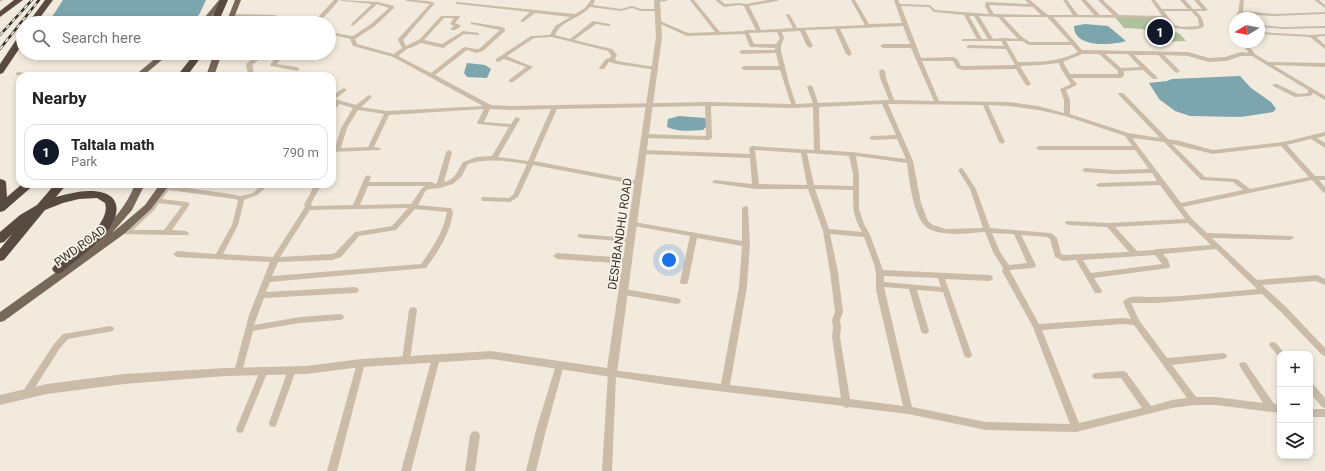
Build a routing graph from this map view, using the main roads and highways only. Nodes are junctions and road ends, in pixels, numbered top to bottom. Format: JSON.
{"nodes":[{"id":1,"x":19,"y":0,"type":"edge"},
{"id":2,"x":49,"y":0,"type":"edge"},
{"id":3,"x":223,"y":0,"type":"edge"},
{"id":4,"x":232,"y":0,"type":"edge"},
{"id":5,"x":238,"y":0,"type":"edge"},
{"id":6,"x":0,"y":15,"type":"edge"},
{"id":7,"x":37,"y":16,"type":"edge"},
{"id":8,"x":209,"y":16,"type":"edge"},
{"id":9,"x":217,"y":16,"type":"edge"},
{"id":10,"x":225,"y":16,"type":"edge"},
{"id":11,"x":232,"y":16,"type":"edge"},
{"id":12,"x":16,"y":45,"type":"joint"},
{"id":13,"x":157,"y":60,"type":"edge"},
{"id":14,"x":199,"y":60,"type":"edge"},
{"id":15,"x":201,"y":60,"type":"edge"},
{"id":16,"x":216,"y":60,"type":"edge"},
{"id":17,"x":198,"y":63,"type":"junction"},
{"id":18,"x":0,"y":66,"type":"edge"},
{"id":19,"x":0,"y":71,"type":"edge"},
{"id":20,"x":143,"y":72,"type":"edge"},
{"id":21,"x":187,"y":72,"type":"edge"},
{"id":22,"x":194,"y":72,"type":"edge"},
{"id":23,"x":211,"y":72,"type":"edge"},
{"id":24,"x":0,"y":182,"type":"edge"},
{"id":25,"x":24,"y":188,"type":"edge"},
{"id":26,"x":58,"y":188,"type":"edge"},
{"id":27,"x":138,"y":188,"type":"edge"},
{"id":28,"x":165,"y":188,"type":"edge"},
{"id":29,"x":0,"y":207,"type":"edge"},
{"id":30,"x":0,"y":239,"type":"edge"},
{"id":31,"x":0,"y":257,"type":"edge"},
{"id":32,"x":58,"y":270,"type":"junction"},
{"id":33,"x":0,"y":310,"type":"edge"},
{"id":34,"x":0,"y":318,"type":"edge"}],
"edges":[{"from":1,"to":6,"type":"highway"},
{"from":2,"to":7,"type":"highway"},
{"from":3,"to":8,"type":"main road"},
{"from":3,"to":9,"type":"highway"},
{"from":4,"to":10,"type":"highway"},
{"from":5,"to":11,"type":"main road"},
{"from":12,"to":18,"type":"highway"},
{"from":12,"to":19,"type":"highway"},
{"from":13,"to":20,"type":"main road"},
{"from":14,"to":17,"type":"highway"},
{"from":15,"to":17,"type":"highway"},
{"from":16,"to":23,"type":"main road"},
{"from":17,"to":21,"type":"highway"},
{"from":17,"to":22,"type":"highway"},
{"from":24,"to":29,"type":"highway"},
{"from":25,"to":29,"type":"highway"},
{"from":26,"to":31,"type":"highway"},
{"from":27,"to":32,"type":"main road","name":"PWD ROAD"},
{"from":28,"to":34,"type":"main road","name":"PWD ROAD"},
{"from":30,"to":32,"type":"highway"},
{"from":32,"to":33,"type":"main road","name":"PWD ROAD"}]}
